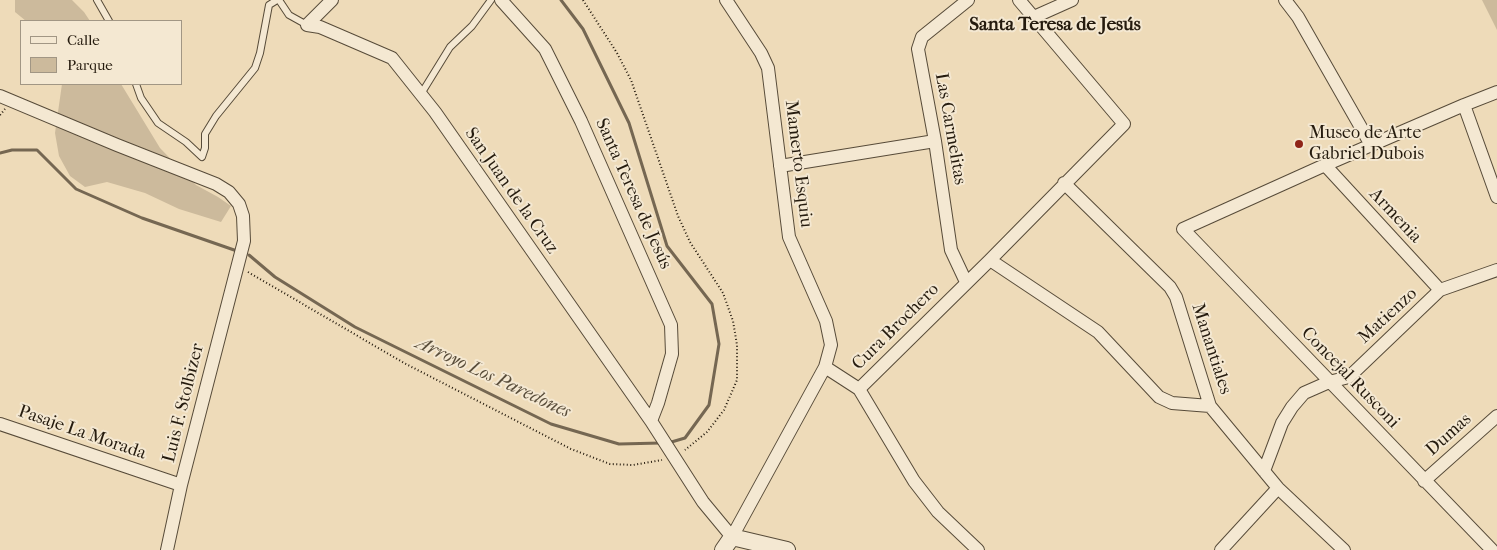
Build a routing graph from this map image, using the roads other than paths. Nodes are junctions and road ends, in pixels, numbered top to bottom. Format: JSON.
{"nodes":[{"id":1,"x":97,"y":0,"type":"edge"},
{"id":2,"x":278,"y":0,"type":"edge"},
{"id":3,"x":332,"y":0,"type":"edge"},
{"id":4,"x":492,"y":0,"type":"edge"},
{"id":5,"x":501,"y":0,"type":"edge"},
{"id":6,"x":726,"y":0,"type":"edge"},
{"id":7,"x":968,"y":0,"type":"edge"},
{"id":8,"x":1019,"y":0,"type":"edge"},
{"id":9,"x":1072,"y":0,"type":"edge"},
{"id":10,"x":1285,"y":0,"type":"edge"},
{"id":11,"x":1034,"y":17,"type":"junction"},
{"id":12,"x":108,"y":20,"type":"edge"},
{"id":13,"x":307,"y":25,"type":"junction"},
{"id":14,"x":136,"y":85,"type":"edge"},
{"id":15,"x":1497,"y":92,"type":"edge"},
{"id":16,"x":421,"y":94,"type":"junction"},
{"id":17,"x":0,"y":96,"type":"edge"},
{"id":18,"x":1464,"y":105,"type":"junction"},
{"id":19,"x":935,"y":141,"type":"junction"},
{"id":20,"x":1371,"y":145,"type":"junction"},
{"id":21,"x":1324,"y":165,"type":"junction"},
{"id":22,"x":780,"y":166,"type":"junction"},
{"id":23,"x":1064,"y":183,"type":"junction"},
{"id":24,"x":1497,"y":197,"type":"edge"},
{"id":25,"x":990,"y":260,"type":"junction"},
{"id":26,"x":1497,"y":270,"type":"edge"},
{"id":27,"x":966,"y":282,"type":"junction"},
{"id":28,"x":1440,"y":290,"type":"junction"},
{"id":29,"x":825,"y":367,"type":"junction"},
{"id":30,"x":1329,"y":382,"type":"junction"},
{"id":31,"x":859,"y":389,"type":"junction"},
{"id":32,"x":1210,"y":406,"type":"junction"},
{"id":33,"x":1497,"y":416,"type":"edge"},
{"id":34,"x":650,"y":421,"type":"junction"},
{"id":35,"x":0,"y":424,"type":"edge"},
{"id":36,"x":1264,"y":471,"type":"junction"},
{"id":37,"x":1424,"y":481,"type":"junction"},
{"id":38,"x":181,"y":485,"type":"junction"},
{"id":39,"x":1278,"y":488,"type":"junction"},
{"id":40,"x":728,"y":544,"type":"edge"},
{"id":41,"x":167,"y":550,"type":"edge"},
{"id":42,"x":787,"y":550,"type":"edge"},
{"id":43,"x":978,"y":550,"type":"edge"},
{"id":44,"x":1221,"y":550,"type":"edge"},
{"id":45,"x":1344,"y":550,"type":"edge"},
{"id":46,"x":1492,"y":550,"type":"edge"}],
"edges":[{"from":1,"to":12,"type":"lane"},
{"from":2,"to":13,"type":"lane"},
{"from":2,"to":14,"type":"lane"},
{"from":3,"to":13,"type":"street"},
{"from":4,"to":16,"type":"lane"},
{"from":5,"to":34,"type":"street","name":"Santa Teresa de Jesús"},
{"from":6,"to":22,"type":"street","name":"Mamerto Esquiu"},
{"from":7,"to":19,"type":"street","name":"Las Carmelitas"},
{"from":8,"to":11,"type":"street"},
{"from":9,"to":11,"type":"street"},
{"from":10,"to":20,"type":"street"},
{"from":11,"to":23,"type":"street","name":"Cura Brochero"},
{"from":13,"to":16,"type":"street","name":"San Juan de la Cruz"},
{"from":15,"to":18,"type":"street"},
{"from":16,"to":34,"type":"street","name":"San Juan de la Cruz"},
{"from":17,"to":38,"type":"street","name":"Luis F. Stolbizer"},
{"from":18,"to":20,"type":"street"},
{"from":18,"to":24,"type":"street"},
{"from":19,"to":22,"type":"street"},
{"from":19,"to":27,"type":"street","name":"Las Carmelitas"},
{"from":20,"to":21,"type":"street"},
{"from":21,"to":28,"type":"street","name":"Armenia"},
{"from":21,"to":30,"type":"street","name":"Concejal Rusconi"},
{"from":22,"to":29,"type":"street","name":"Mamerto Esquiu"},
{"from":23,"to":25,"type":"street","name":"Cura Brochero"},
{"from":23,"to":32,"type":"street","name":"Manantiales"},
{"from":25,"to":27,"type":"street","name":"Cura Brochero"},
{"from":25,"to":32,"type":"street"},
{"from":26,"to":28,"type":"street","name":"Matienzo"},
{"from":27,"to":31,"type":"street","name":"Cura Brochero"},
{"from":28,"to":30,"type":"street","name":"Matienzo"},
{"from":29,"to":31,"type":"street","name":"Cura Brochero"},
{"from":29,"to":40,"type":"street","name":"Cura Brochero"},
{"from":30,"to":36,"type":"street","name":"Matienzo"},
{"from":30,"to":37,"type":"street","name":"Concejal Rusconi"},
{"from":31,"to":43,"type":"street"},
{"from":32,"to":36,"type":"street","name":"Manantiales"},
{"from":33,"to":37,"type":"street","name":"Dumas"},
{"from":34,"to":40,"type":"street","name":"San Juan de la Cruz"},
{"from":35,"to":38,"type":"street","name":"Pasaje La Morada"},
{"from":36,"to":39,"type":"street","name":"Manantiales"},
{"from":37,"to":46,"type":"street","name":"Concejal Rusconi"},
{"from":38,"to":41,"type":"street","name":"Luis F. Stolbizer"},
{"from":39,"to":44,"type":"street"},
{"from":39,"to":45,"type":"street","name":"Manantiales"},
{"from":40,"to":42,"type":"street"}]}
